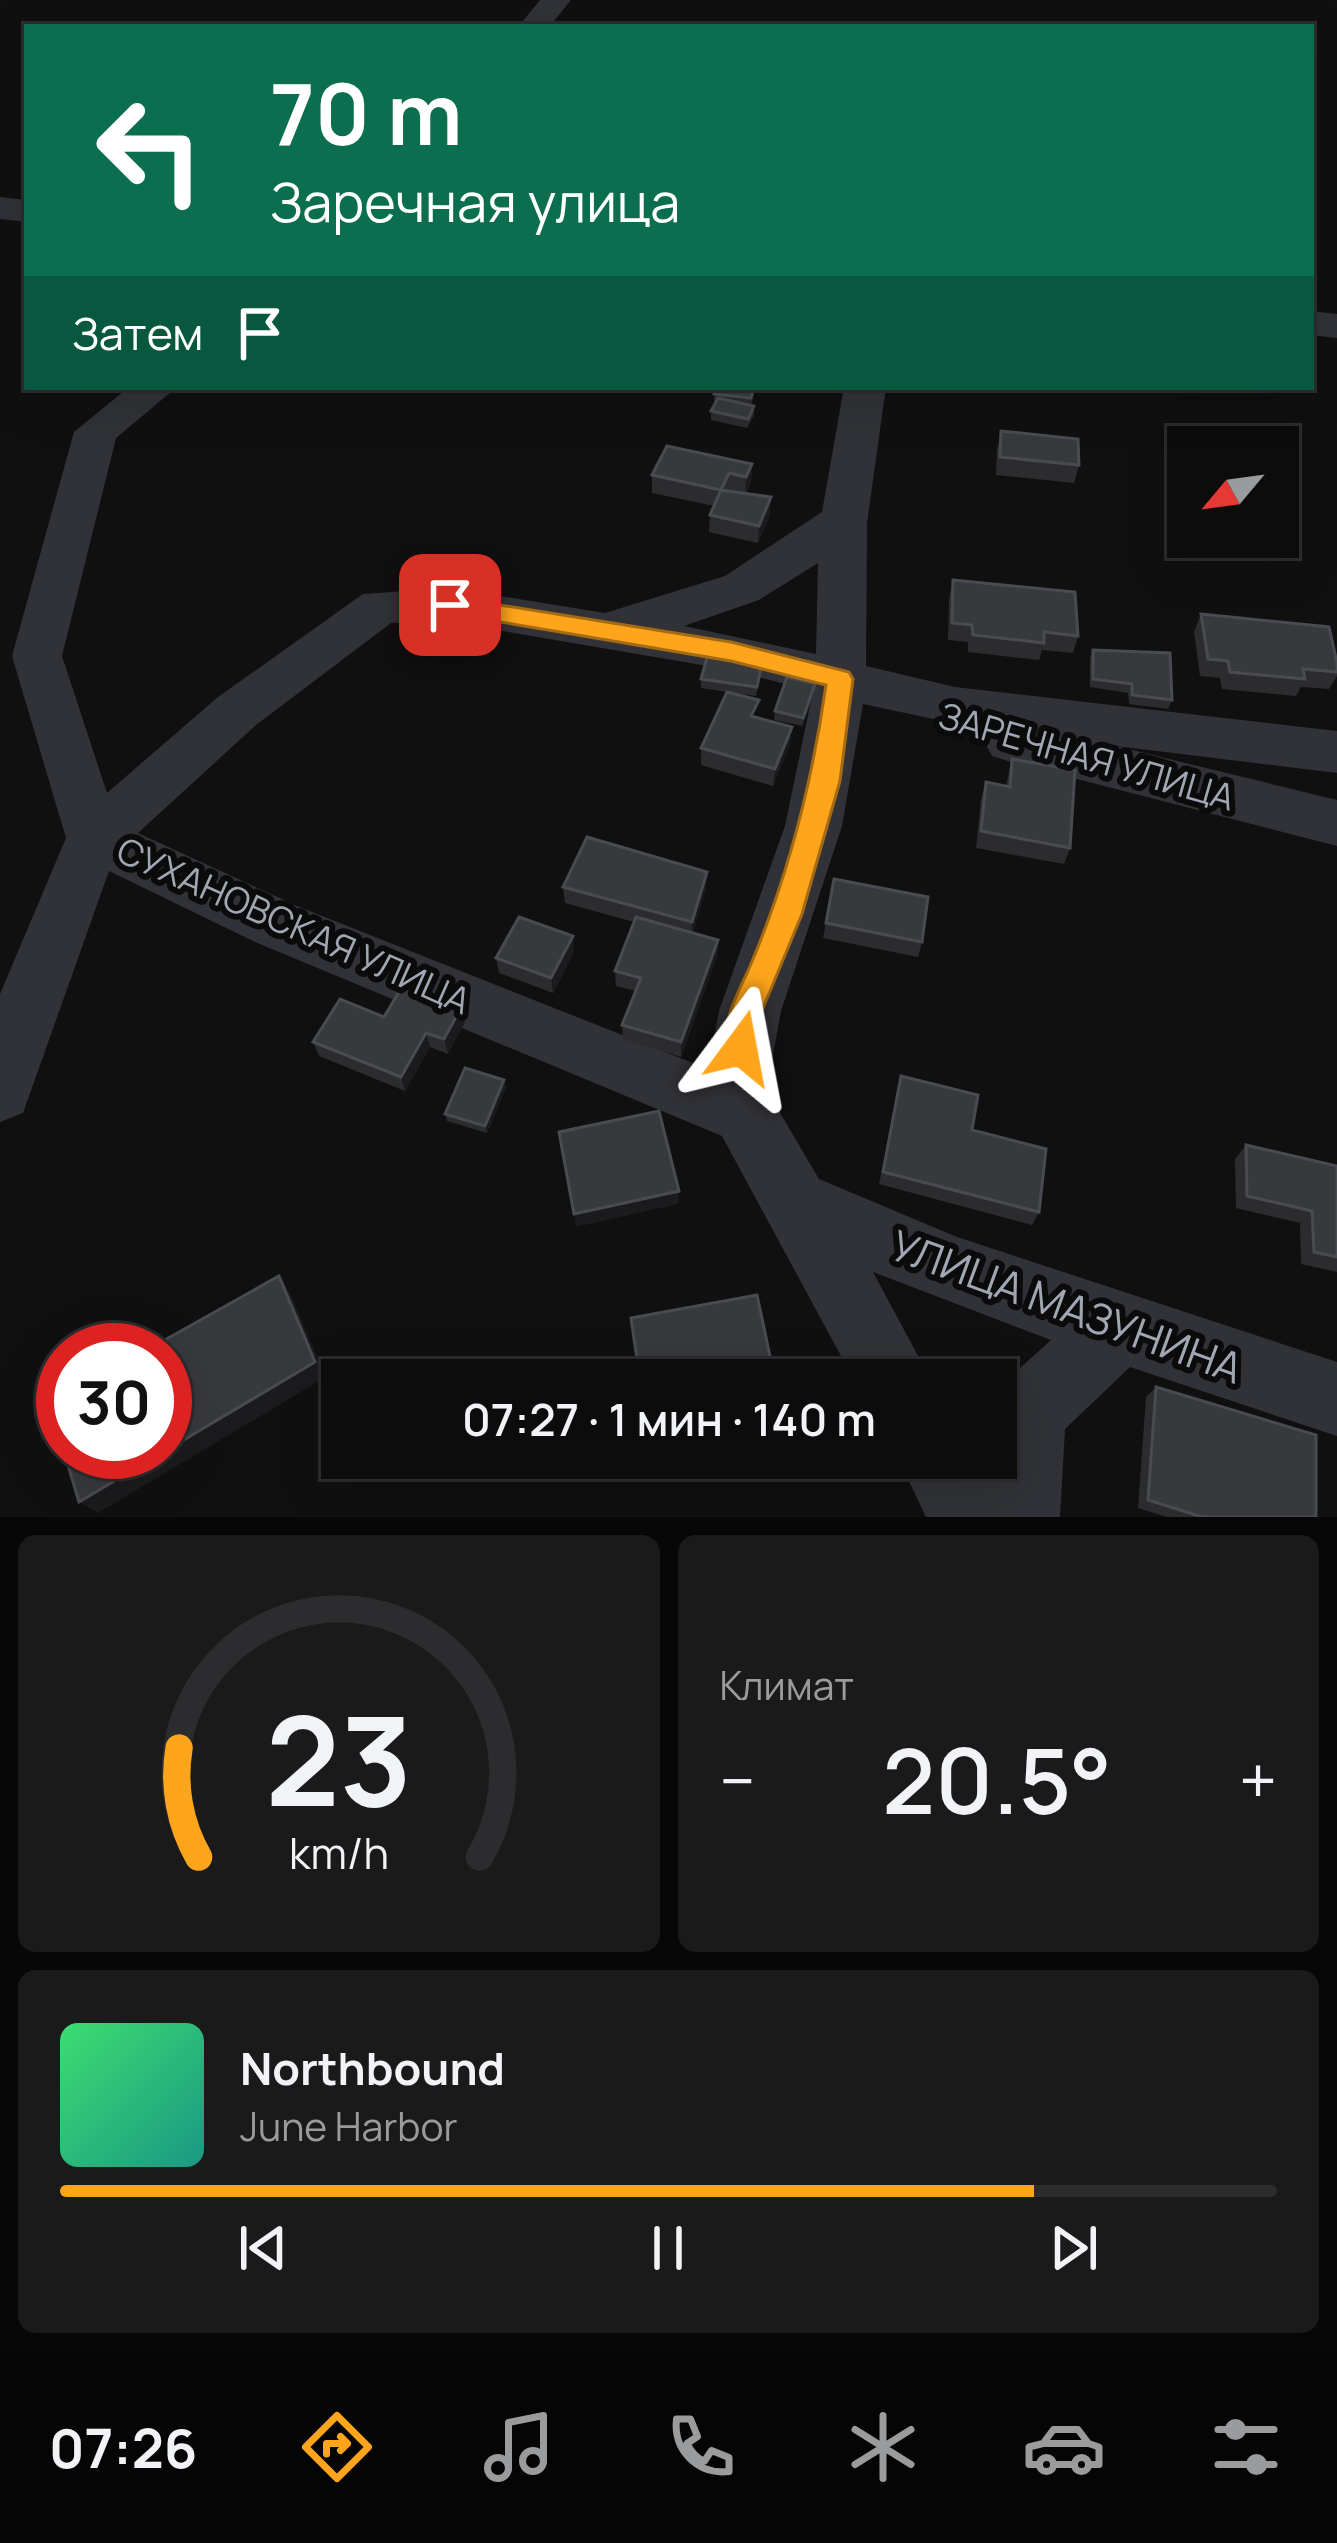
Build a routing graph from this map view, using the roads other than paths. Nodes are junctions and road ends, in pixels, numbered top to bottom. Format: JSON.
{"nodes":[{"id":1,"x":556,"y":0,"type":"edge"},
{"id":2,"x":535,"y":24,"type":"edge"},
{"id":3,"x":152,"y":390,"type":"edge"},
{"id":4,"x":866,"y":390,"type":"edge"},
{"id":5,"x":844,"y":518,"type":"junction"},
{"id":6,"x":598,"y":629,"type":"junction"},
{"id":7,"x":19,"y":645,"type":"edge"},
{"id":8,"x":840,"y":679,"type":"junction"},
{"id":9,"x":1337,"y":752,"type":"edge"},
{"id":10,"x":1337,"y":823,"type":"edge"},
{"id":11,"x":94,"y":838,"type":"junction"},
{"id":12,"x":0,"y":1092,"type":"edge"},
{"id":13,"x":745,"y":1114,"type":"junction"},
{"id":14,"x":799,"y":1205,"type":"junction"},
{"id":15,"x":1116,"y":1330,"type":"junction"},
{"id":16,"x":883,"y":1359,"type":"edge"},
{"id":17,"x":1337,"y":1399,"type":"edge"},
{"id":18,"x":947,"y":1479,"type":"edge"},
{"id":19,"x":968,"y":1517,"type":"edge"},
{"id":20,"x":1021,"y":1517,"type":"edge"}],
"edges":[{"from":1,"to":2,"type":"street"},
{"from":3,"to":7,"type":"street"},
{"from":4,"to":5,"type":"street"},
{"from":5,"to":6,"type":"street"},
{"from":5,"to":8,"type":"street"},
{"from":6,"to":8,"type":"street","name":"ЗАРЕЧНАЯ УЛИЦА"},
{"from":6,"to":11,"type":"street","name":"ЗАРЕЧНАЯ УЛИЦА"},
{"from":7,"to":11,"type":"street"},
{"from":8,"to":9,"type":"street","name":"ЗАРЕЧНАЯ УЛИЦА"},
{"from":8,"to":10,"type":"street","name":"ЗАРЕЧНАЯ УЛИЦА"},
{"from":8,"to":13,"type":"street"},
{"from":11,"to":12,"type":"street","name":"СУХАНОВСКАЯ УЛИЦА"},
{"from":11,"to":13,"type":"street","name":"СУХАНОВСКАЯ УЛИЦА"},
{"from":13,"to":14,"type":"street"},
{"from":14,"to":15,"type":"street","name":"УЛИЦА МАЗУНИНА"},
{"from":14,"to":16,"type":"street"},
{"from":15,"to":17,"type":"street","name":"УЛИЦА МАЗУНИНА"},
{"from":15,"to":20,"type":"street"},
{"from":18,"to":19,"type":"street"}]}
